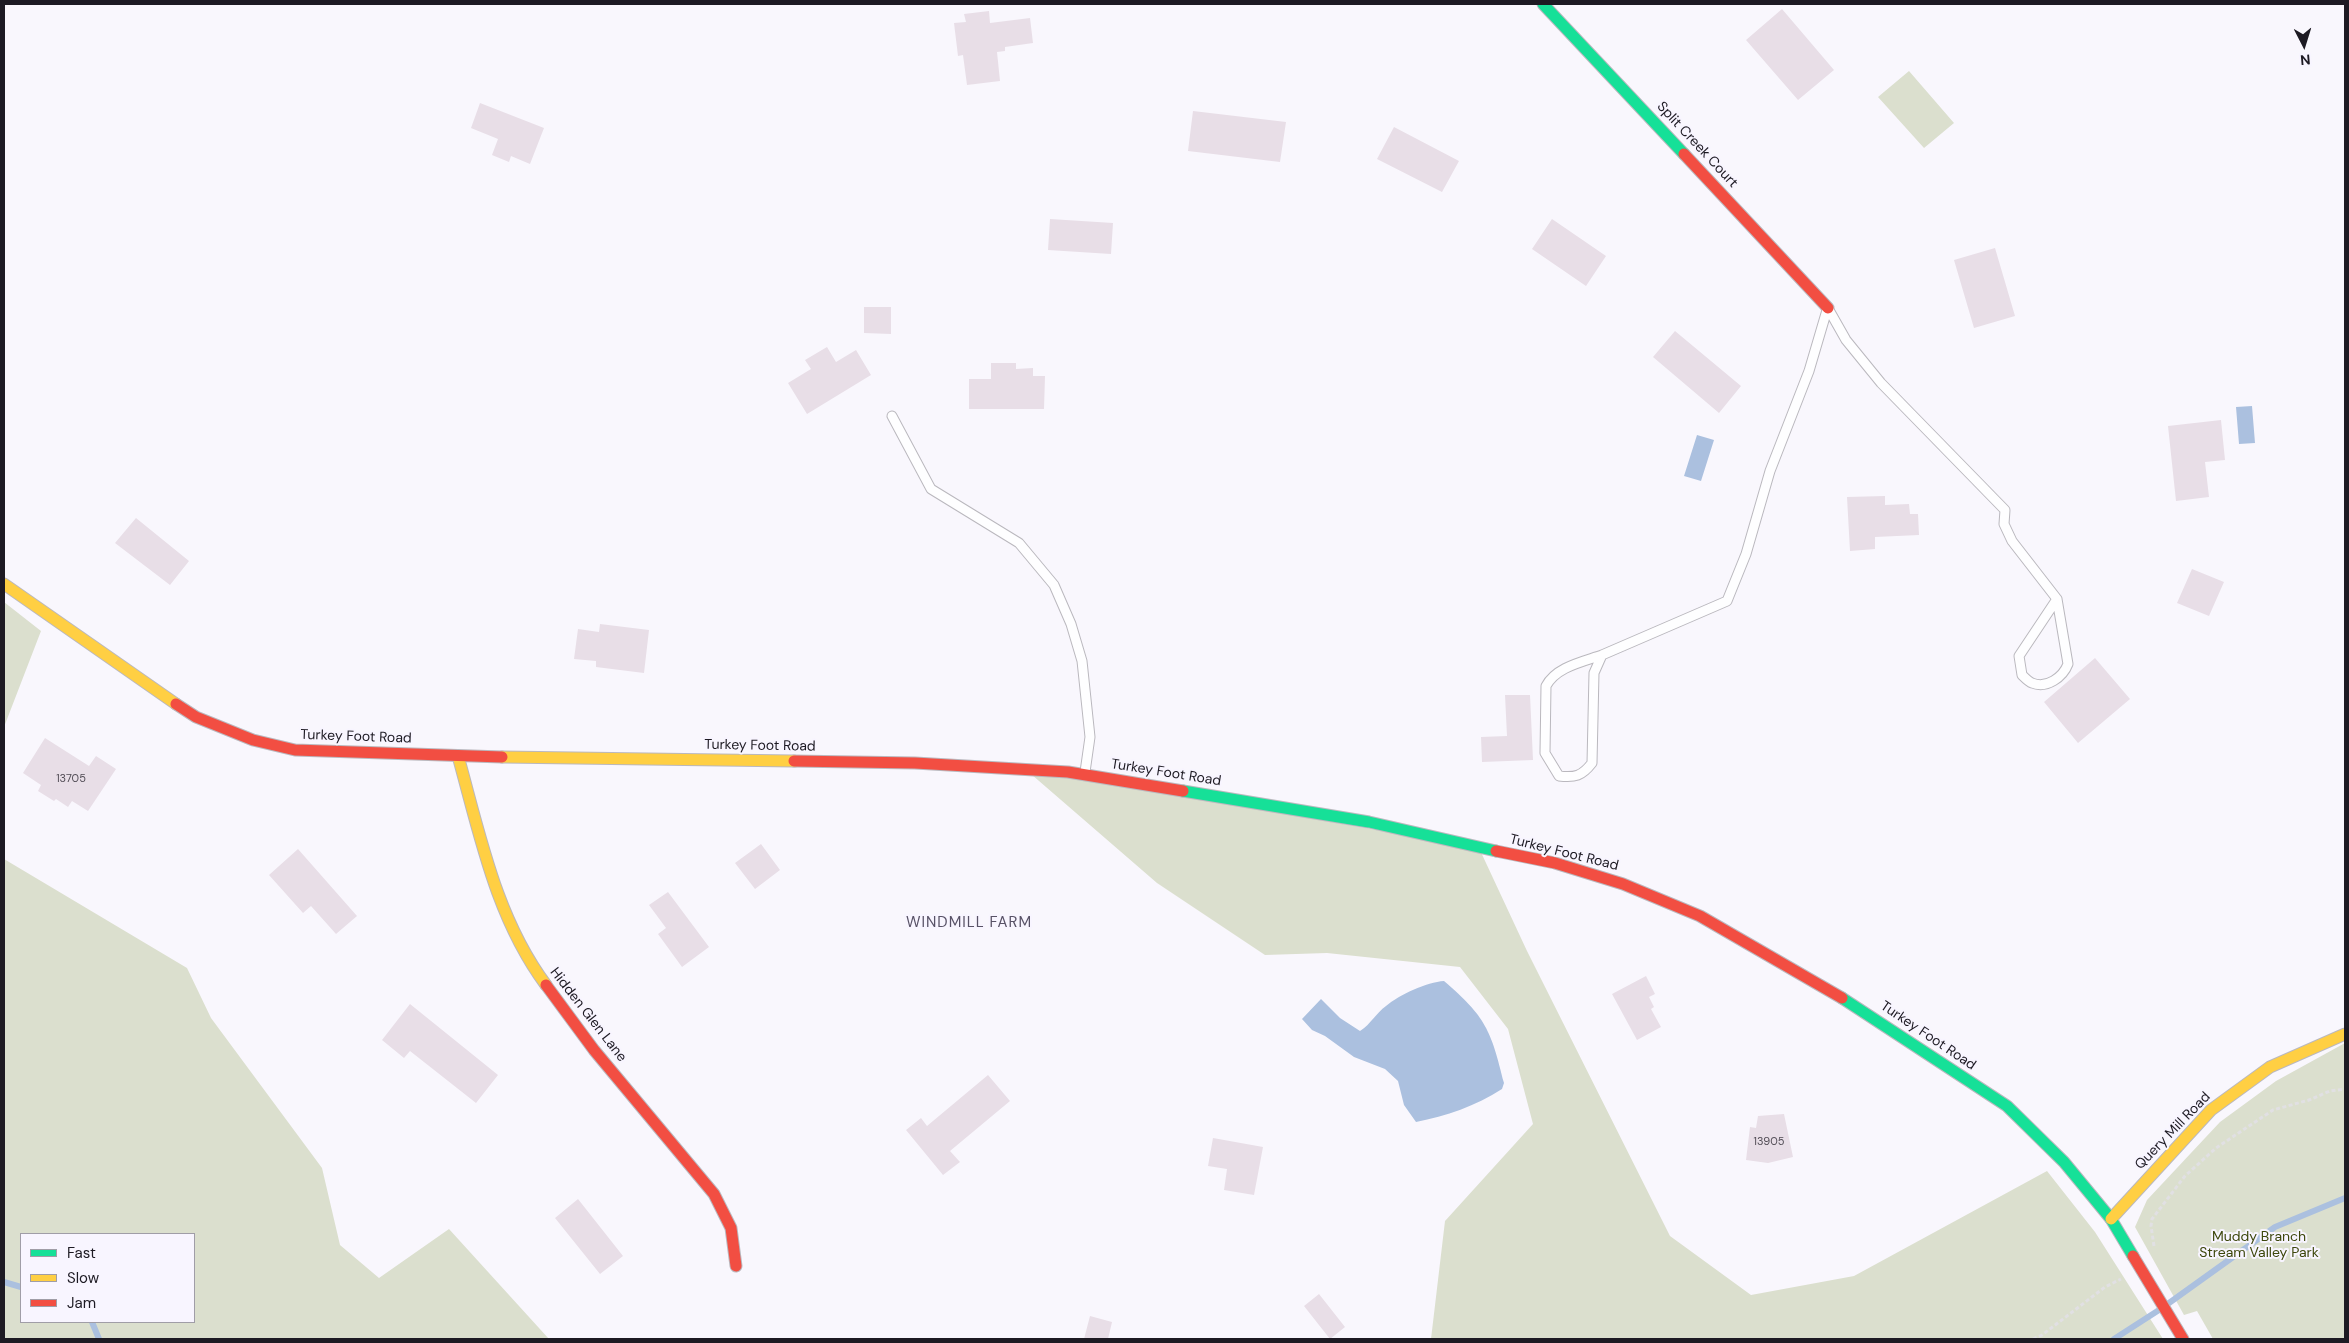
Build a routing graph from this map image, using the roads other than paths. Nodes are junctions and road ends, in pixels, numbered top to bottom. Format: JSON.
{"nodes":[{"id":1,"x":1543,"y":4,"type":"edge"},
{"id":2,"x":1828,"y":308,"type":"junction"},
{"id":3,"x":892,"y":416,"type":"dead end"},
{"id":4,"x":4,"y":584,"type":"edge"},
{"id":5,"x":2057,"y":599,"type":"junction"},
{"id":6,"x":1602,"y":655,"type":"junction"},
{"id":7,"x":458,"y":756,"type":"junction"},
{"id":8,"x":1085,"y":775,"type":"junction"},
{"id":9,"x":2345,"y":1034,"type":"edge"},
{"id":10,"x":2111,"y":1219,"type":"junction"},
{"id":11,"x":736,"y":1266,"type":"dead end"},
{"id":12,"x":2183,"y":1339,"type":"edge"}],
"edges":[{"from":1,"to":2,"type":"street","name":"Split Creek Court"},
{"from":2,"to":5,"type":"lane"},
{"from":2,"to":6,"type":"lane"},
{"from":3,"to":8,"type":"lane"},
{"from":4,"to":7,"type":"street","name":"Turkey Foot Road"},
{"from":5,"to":5,"type":"lane"},
{"from":6,"to":6,"type":"lane"},
{"from":7,"to":8,"type":"street","name":"Turkey Foot Road"},
{"from":7,"to":11,"type":"street","name":"Hidden Glen Lane"},
{"from":8,"to":10,"type":"street","name":"Turkey Foot Road"},
{"from":9,"to":10,"type":"street","name":"Query Mill Road"},
{"from":10,"to":12,"type":"street","name":"Turkey Foot Road"}]}
